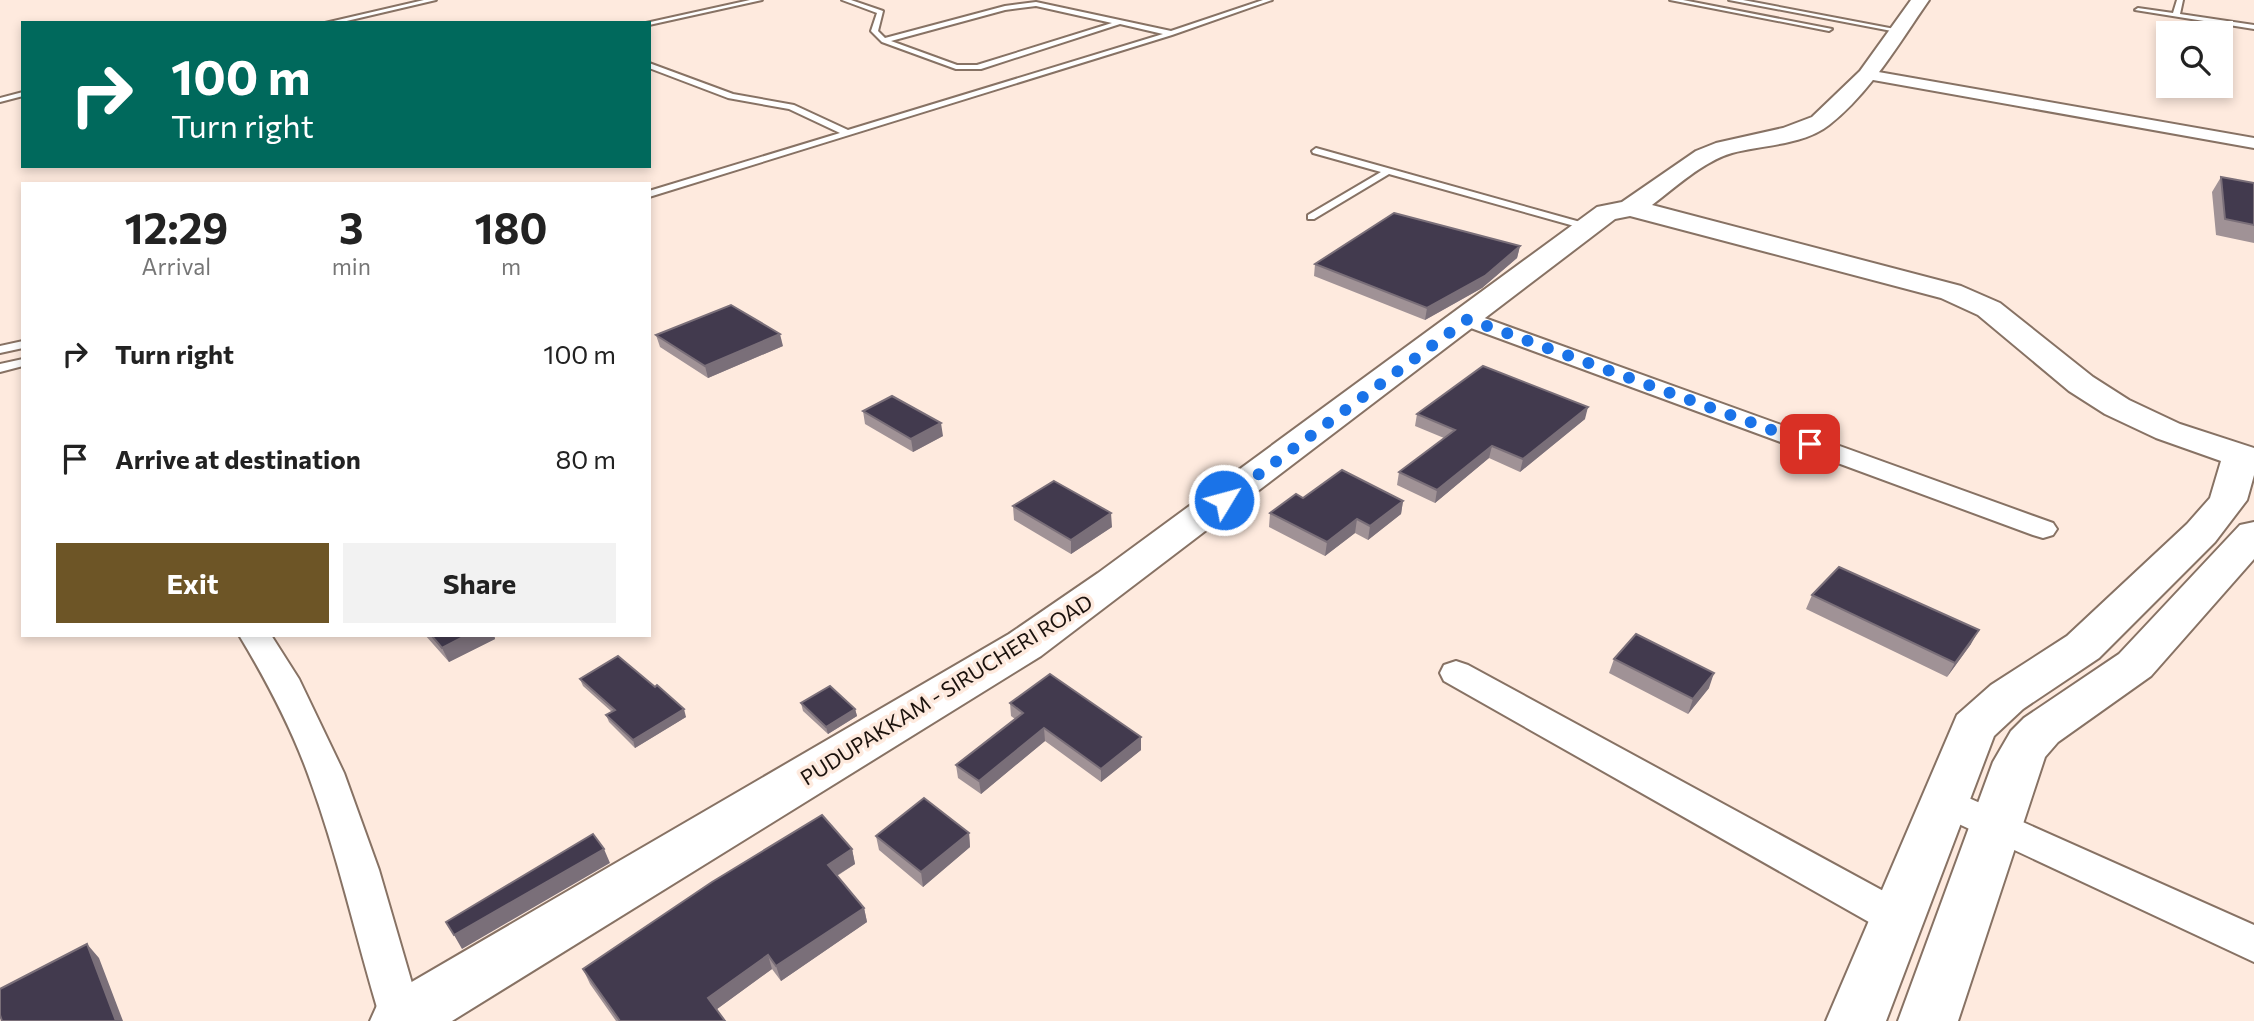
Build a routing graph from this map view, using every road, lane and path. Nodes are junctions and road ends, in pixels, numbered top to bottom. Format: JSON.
{"nodes":[{"id":1,"x":433,"y":0,"type":"edge"},
{"id":2,"x":759,"y":0,"type":"edge"},
{"id":3,"x":845,"y":0,"type":"edge"},
{"id":4,"x":1269,"y":0,"type":"edge"},
{"id":5,"x":1672,"y":0,"type":"edge"},
{"id":6,"x":1732,"y":0,"type":"edge"},
{"id":7,"x":1775,"y":0,"type":"edge"},
{"id":8,"x":1919,"y":0,"type":"edge"},
{"id":9,"x":2180,"y":0,"type":"edge"},
{"id":10,"x":2137,"y":10,"type":"dead end"},
{"id":11,"x":2176,"y":16,"type":"junction"},
{"id":12,"x":337,"y":21,"type":"edge"},
{"id":13,"x":651,"y":23,"type":"edge"},
{"id":14,"x":1118,"y":23,"type":"junction"},
{"id":15,"x":1901,"y":27,"type":"junction"},
{"id":16,"x":2254,"y":27,"type":"edge"},
{"id":17,"x":1829,"y":29,"type":"dead end"},
{"id":18,"x":1170,"y":34,"type":"junction"},
{"id":19,"x":884,"y":41,"type":"junction"},
{"id":20,"x":651,"y":66,"type":"edge"},
{"id":21,"x":1867,"y":75,"type":"junction"},
{"id":22,"x":21,"y":95,"type":"edge"},
{"id":23,"x":0,"y":100,"type":"edge"},
{"id":24,"x":847,"y":133,"type":"junction"},
{"id":25,"x":2254,"y":143,"type":"edge"},
{"id":26,"x":1316,"y":151,"type":"dead end"},
{"id":27,"x":1387,"y":172,"type":"junction"},
{"id":28,"x":651,"y":193,"type":"edge"},
{"id":29,"x":1630,"y":208,"type":"junction"},
{"id":30,"x":1311,"y":217,"type":"dead end"},
{"id":31,"x":1588,"y":227,"type":"junction"},
{"id":32,"x":1468,"y":319,"type":"junction"},
{"id":33,"x":21,"y":344,"type":"edge"},
{"id":34,"x":0,"y":349,"type":"edge"},
{"id":35,"x":21,"y":363,"type":"edge"},
{"id":36,"x":0,"y":368,"type":"edge"},
{"id":37,"x":2248,"y":458,"type":"edge"},
{"id":38,"x":2043,"y":529,"type":"dead end"},
{"id":39,"x":2254,"y":534,"type":"edge"},
{"id":40,"x":257,"y":637,"type":"edge"},
{"id":41,"x":1456,"y":673,"type":"dead end"},
{"id":42,"x":1944,"y":802,"type":"junction"},
{"id":43,"x":1996,"y":825,"type":"junction"},
{"id":44,"x":1897,"y":918,"type":"junction"},
{"id":45,"x":2254,"y":944,"type":"edge"},
{"id":46,"x":401,"y":1021,"type":"edge"},
{"id":47,"x":1856,"y":1021,"type":"edge"},
{"id":48,"x":1928,"y":1021,"type":"edge"}],
"edges":[{"from":1,"to":12,"type":"lane"},
{"from":2,"to":13,"type":"lane"},
{"from":3,"to":19,"type":"lane"},
{"from":4,"to":18,"type":"lane"},
{"from":5,"to":17,"type":"lane"},
{"from":6,"to":15,"type":"lane"},
{"from":7,"to":15,"type":"lane"},
{"from":8,"to":15,"type":"street","name":"PUDUPAKKAM - SIRUCHERI ROAD"},
{"from":9,"to":11,"type":"lane"},
{"from":10,"to":11,"type":"lane"},
{"from":11,"to":16,"type":"lane"},
{"from":14,"to":18,"type":"lane"},
{"from":14,"to":19,"type":"lane"},
{"from":14,"to":19,"type":"lane"},
{"from":15,"to":21,"type":"street","name":"PUDUPAKKAM - SIRUCHERI ROAD"},
{"from":18,"to":24,"type":"lane"},
{"from":20,"to":24,"type":"lane"},
{"from":21,"to":25,"type":"street"},
{"from":21,"to":29,"type":"street","name":"PUDUPAKKAM - SIRUCHERI ROAD"},
{"from":22,"to":23,"type":"lane"},
{"from":24,"to":28,"type":"lane"},
{"from":26,"to":27,"type":"lane"},
{"from":27,"to":30,"type":"lane"},
{"from":27,"to":31,"type":"lane"},
{"from":29,"to":31,"type":"street","name":"PUDUPAKKAM - SIRUCHERI ROAD"},
{"from":29,"to":37,"type":"street"},
{"from":31,"to":32,"type":"street","name":"PUDUPAKKAM - SIRUCHERI ROAD"},
{"from":32,"to":38,"type":"street"},
{"from":32,"to":46,"type":"street","name":"PUDUPAKKAM - SIRUCHERI ROAD"},
{"from":33,"to":34,"type":"lane"},
{"from":35,"to":36,"type":"lane"},
{"from":37,"to":42,"type":"street"},
{"from":39,"to":43,"type":"street"},
{"from":40,"to":46,"type":"street"},
{"from":41,"to":44,"type":"street"},
{"from":42,"to":43,"type":"street"},
{"from":42,"to":44,"type":"street"},
{"from":43,"to":45,"type":"street"},
{"from":43,"to":48,"type":"street"},
{"from":44,"to":47,"type":"street"}]}
